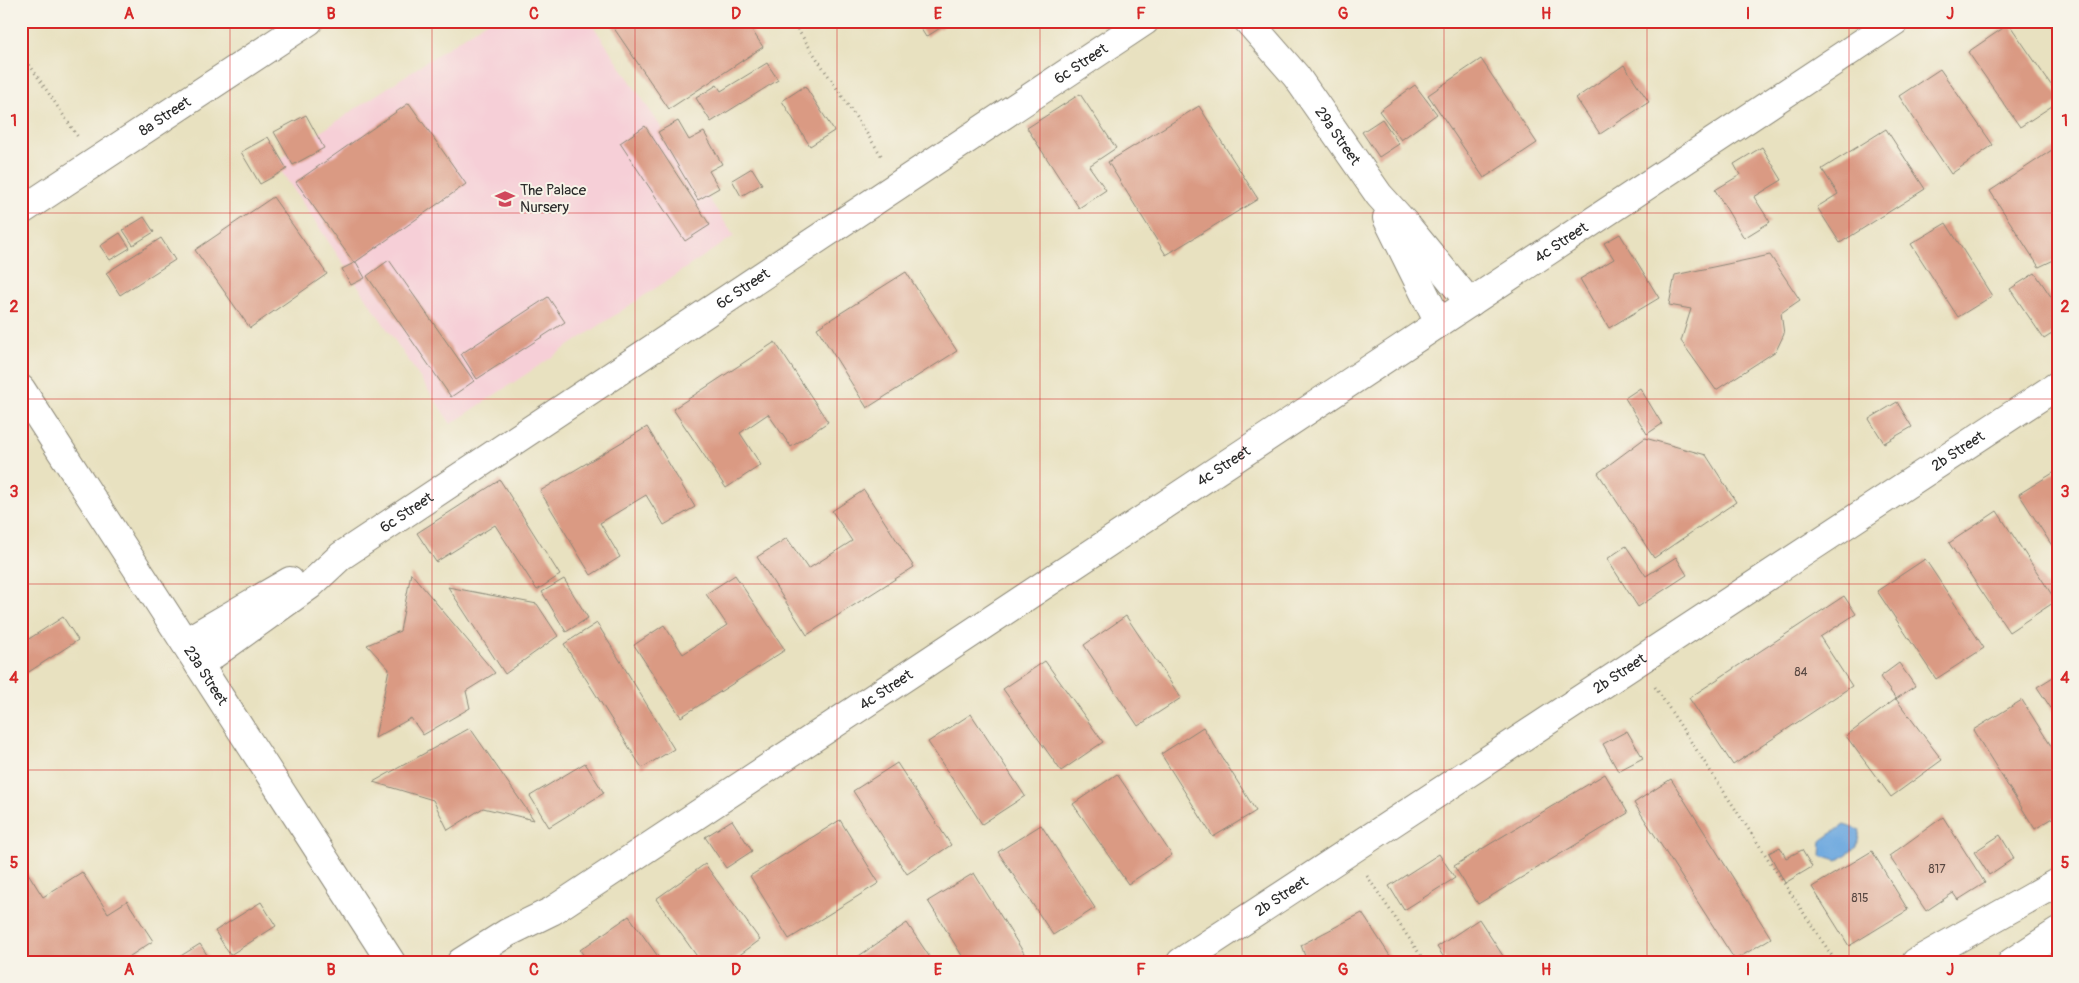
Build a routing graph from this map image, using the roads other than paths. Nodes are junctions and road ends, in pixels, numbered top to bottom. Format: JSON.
{"nodes":[{"id":1,"x":308,"y":21,"type":"edge"},
{"id":2,"x":1145,"y":21,"type":"edge"},
{"id":3,"x":1248,"y":21,"type":"edge"},
{"id":4,"x":1273,"y":21,"type":"edge"},
{"id":5,"x":1896,"y":21,"type":"edge"},
{"id":6,"x":1296,"y":76,"type":"junction"},
{"id":7,"x":1379,"y":195,"type":"junction"},
{"id":8,"x":21,"y":211,"type":"edge"},
{"id":9,"x":1470,"y":303,"type":"junction"},
{"id":10,"x":1439,"y":324,"type":"junction"},
{"id":11,"x":2058,"y":385,"type":"edge"},
{"id":12,"x":21,"y":389,"type":"edge"},
{"id":13,"x":341,"y":556,"type":"junction"},
{"id":14,"x":184,"y":642,"type":"junction"},
{"id":15,"x":199,"y":665,"type":"junction"},
{"id":16,"x":2058,"y":882,"type":"edge"},
{"id":17,"x":552,"y":911,"type":"junction"},
{"id":18,"x":2058,"y":931,"type":"edge"},
{"id":19,"x":391,"y":962,"type":"edge"},
{"id":20,"x":461,"y":962,"type":"edge"},
{"id":21,"x":495,"y":962,"type":"edge"},
{"id":22,"x":1181,"y":962,"type":"edge"},
{"id":23,"x":1916,"y":962,"type":"edge"},
{"id":24,"x":2012,"y":962,"type":"edge"}],
"edges":[{"from":1,"to":8,"type":"street","name":"8a Street"},
{"from":2,"to":13,"type":"street","name":"6c Street"},
{"from":3,"to":6,"type":"street","name":"29a Street"},
{"from":4,"to":6,"type":"street","name":"29a Street"},
{"from":5,"to":9,"type":"street","name":"4c Street"},
{"from":6,"to":7,"type":"street","name":"29a Street"},
{"from":7,"to":9,"type":"street","name":"29a Street"},
{"from":7,"to":10,"type":"street","name":"29a Street"},
{"from":9,"to":10,"type":"street","name":"4c Street"},
{"from":10,"to":17,"type":"street","name":"4c Street"},
{"from":11,"to":22,"type":"street","name":"2b Street"},
{"from":12,"to":14,"type":"street","name":"23a Street"},
{"from":13,"to":14,"type":"street","name":"6c Street"},
{"from":13,"to":15,"type":"street","name":"6c Street"},
{"from":14,"to":15,"type":"street","name":"23a Street"},
{"from":15,"to":19,"type":"street","name":"23a Street"},
{"from":16,"to":23,"type":"street"},
{"from":17,"to":20,"type":"street","name":"4c Street"},
{"from":17,"to":21,"type":"street","name":"4c Street"},
{"from":18,"to":24,"type":"street"}]}
